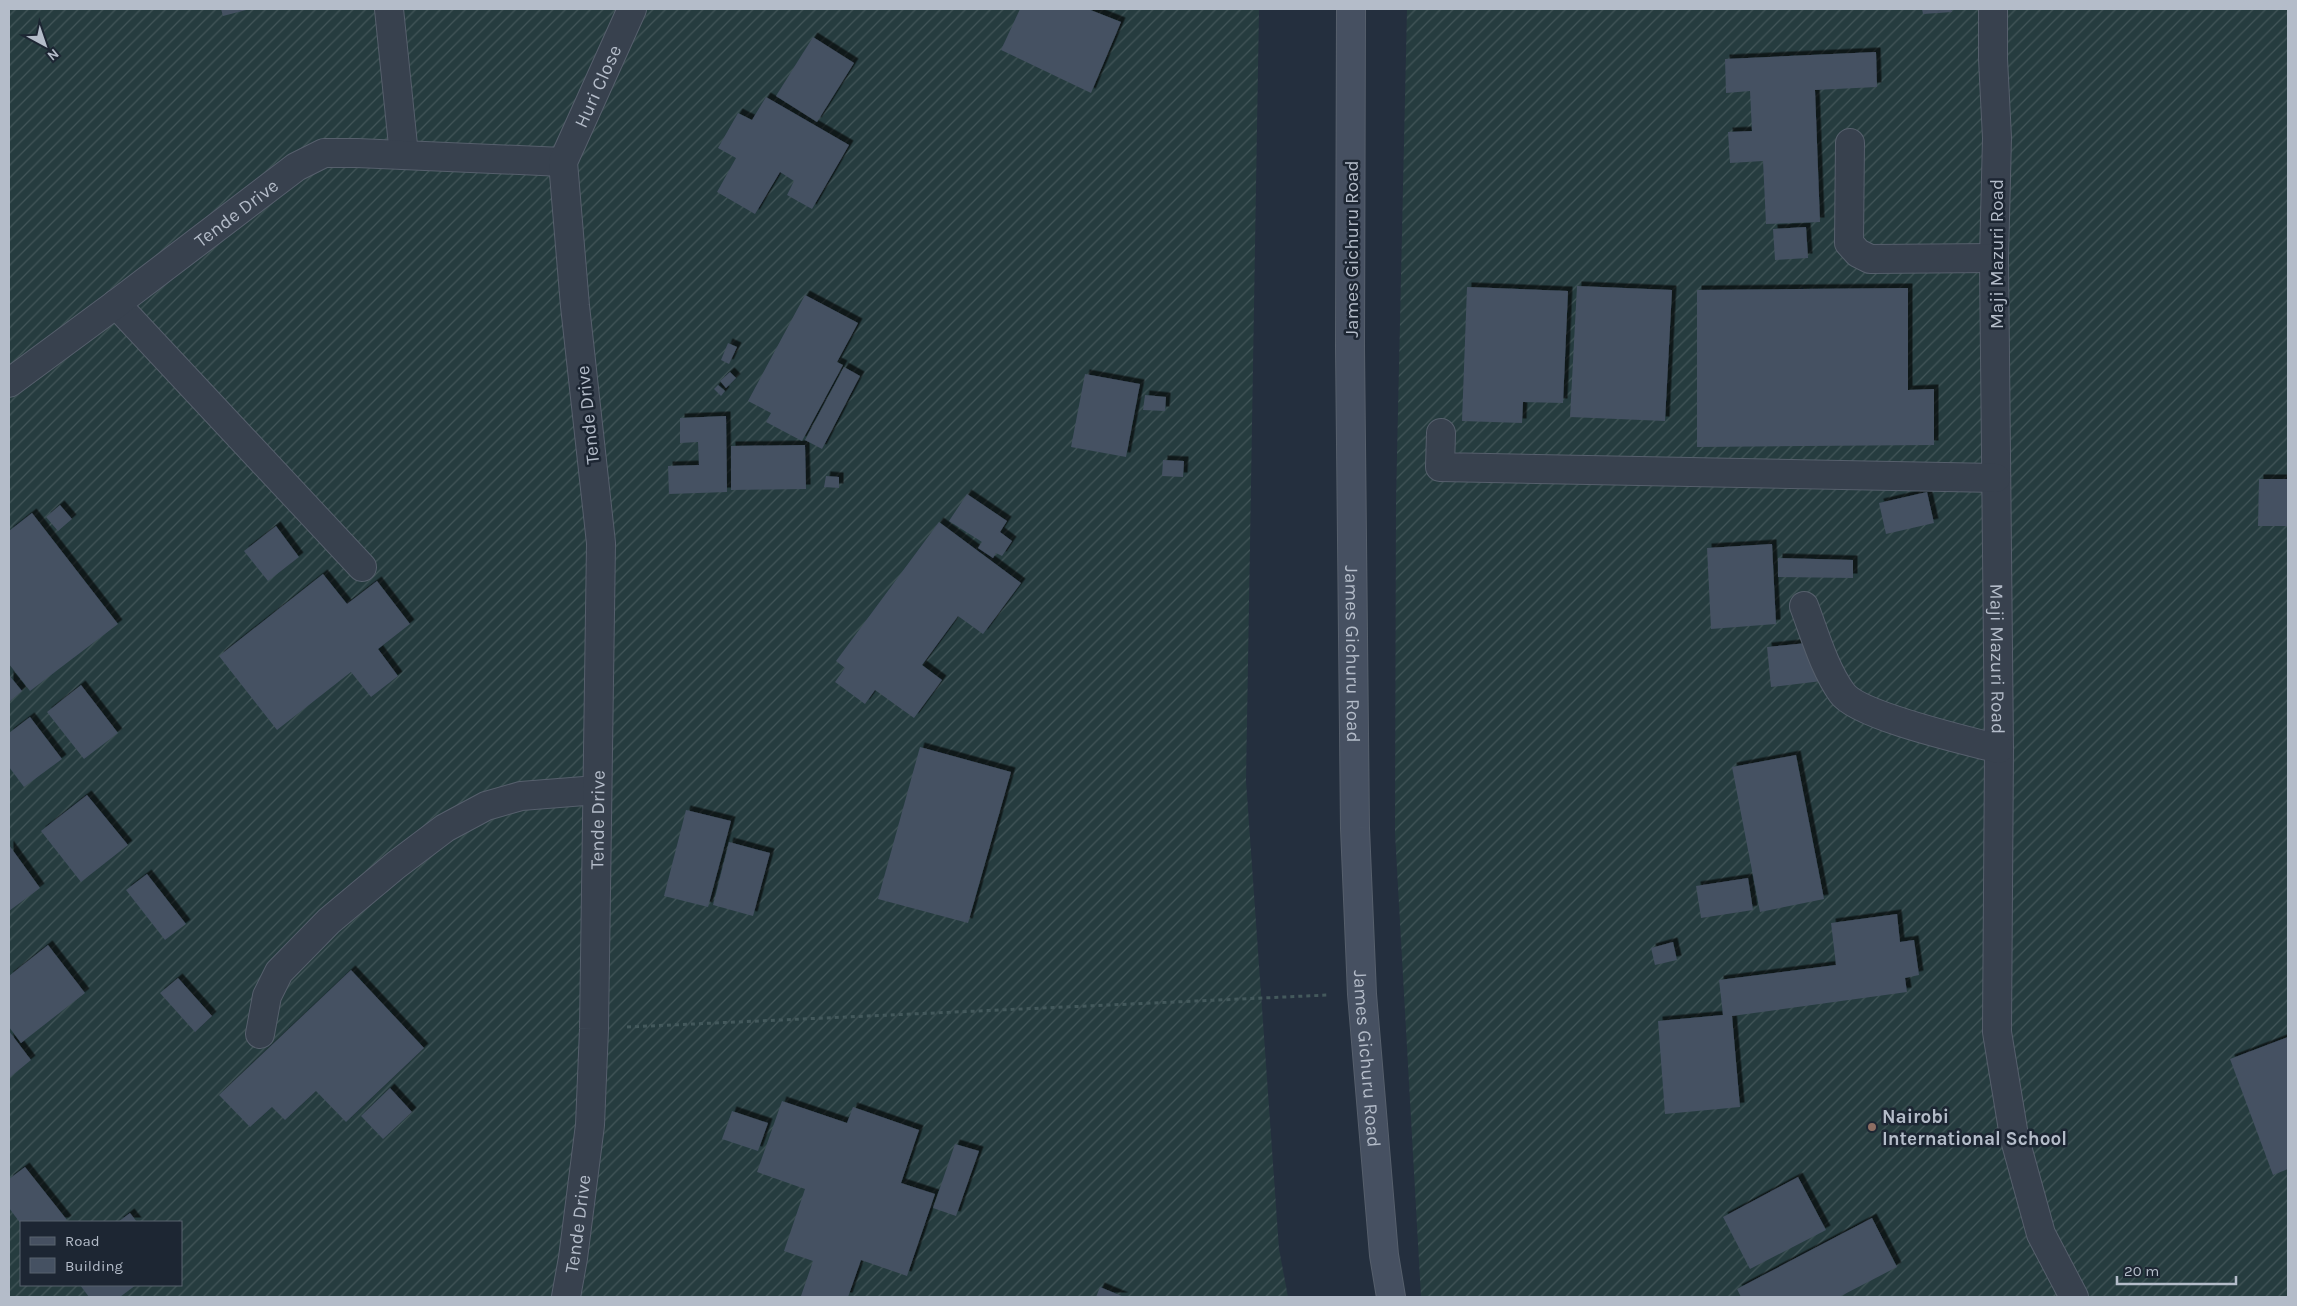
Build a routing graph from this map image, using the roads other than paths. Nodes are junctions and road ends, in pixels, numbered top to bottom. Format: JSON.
{"nodes":[{"id":1,"x":389,"y":9,"type":"edge"},
{"id":2,"x":632,"y":9,"type":"edge"},
{"id":3,"x":1351,"y":9,"type":"edge"},
{"id":4,"x":1993,"y":9,"type":"edge"},
{"id":5,"x":1850,"y":143,"type":"dead end"},
{"id":6,"x":404,"y":155,"type":"junction"},
{"id":7,"x":563,"y":162,"type":"junction"},
{"id":8,"x":1994,"y":258,"type":"junction"},
{"id":9,"x":116,"y":304,"type":"junction"},
{"id":10,"x":9,"y":384,"type":"edge"},
{"id":11,"x":1441,"y":433,"type":"dead end"},
{"id":12,"x":1996,"y":478,"type":"junction"},
{"id":13,"x":362,"y":567,"type":"dead end"},
{"id":14,"x":1804,"y":606,"type":"dead end"},
{"id":15,"x":1999,"y":749,"type":"junction"},
{"id":16,"x":597,"y":790,"type":"junction"},
{"id":17,"x":260,"y":1034,"type":"dead end"},
{"id":18,"x":566,"y":1297,"type":"edge"},
{"id":19,"x":1391,"y":1297,"type":"edge"},
{"id":20,"x":2074,"y":1297,"type":"edge"}],
"edges":[{"from":1,"to":6,"type":"street"},
{"from":2,"to":7,"type":"street","name":"Huri Close"},
{"from":3,"to":19,"type":"main road","name":"James Gichuru Road"},
{"from":4,"to":8,"type":"street","name":"Maji Mazuri Road"},
{"from":5,"to":8,"type":"street"},
{"from":6,"to":7,"type":"street","name":"Tende Drive"},
{"from":6,"to":9,"type":"street","name":"Tende Drive"},
{"from":7,"to":16,"type":"street","name":"Tende Drive"},
{"from":8,"to":12,"type":"street","name":"Maji Mazuri Road"},
{"from":9,"to":10,"type":"street","name":"Tende Drive"},
{"from":9,"to":13,"type":"street"},
{"from":11,"to":12,"type":"street"},
{"from":12,"to":15,"type":"street","name":"Maji Mazuri Road"},
{"from":14,"to":15,"type":"street"},
{"from":15,"to":20,"type":"street","name":"Maji Mazuri Road"},
{"from":16,"to":17,"type":"street"},
{"from":16,"to":18,"type":"street","name":"Tende Drive"}]}
